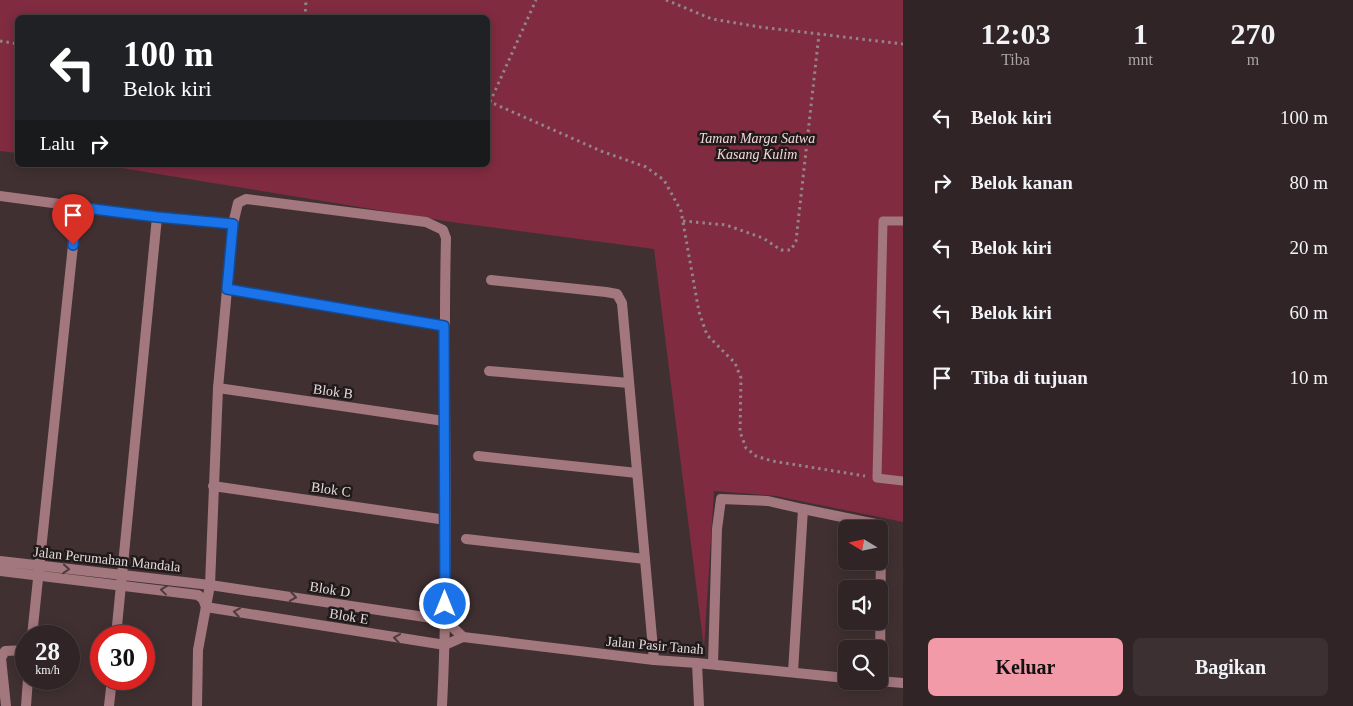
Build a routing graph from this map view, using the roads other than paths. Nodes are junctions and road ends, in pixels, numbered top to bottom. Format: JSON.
{"nodes":[{"id":1,"x":0,"y":196,"type":"edge"},
{"id":2,"x":77,"y":207,"type":"junction"},
{"id":3,"x":157,"y":217,"type":"junction"},
{"id":4,"x":903,"y":221,"type":"edge"},
{"id":5,"x":233,"y":224,"type":"junction"},
{"id":6,"x":491,"y":280,"type":"dead end"},
{"id":7,"x":227,"y":289,"type":"junction"},
{"id":8,"x":444,"y":326,"type":"junction"},
{"id":9,"x":489,"y":371,"type":"dead end"},
{"id":10,"x":629,"y":383,"type":"junction"},
{"id":11,"x":218,"y":388,"type":"junction"},
{"id":12,"x":444,"y":421,"type":"junction"},
{"id":13,"x":478,"y":456,"type":"dead end"},
{"id":14,"x":637,"y":474,"type":"junction"},
{"id":15,"x":903,"y":481,"type":"edge"},
{"id":16,"x":213,"y":486,"type":"junction"},
{"id":17,"x":803,"y":510,"type":"junction"},
{"id":18,"x":446,"y":520,"type":"junction"},
{"id":19,"x":466,"y":539,"type":"dead end"},
{"id":20,"x":645,"y":559,"type":"junction"},
{"id":21,"x":0,"y":560,"type":"edge"},
{"id":22,"x":39,"y":571,"type":"junction"},
{"id":23,"x":0,"y":572,"type":"edge"},
{"id":24,"x":123,"y":574,"type":"junction"},
{"id":25,"x":210,"y":585,"type":"junction"},
{"id":26,"x":122,"y":586,"type":"junction"},
{"id":27,"x":206,"y":607,"type":"junction"},
{"id":28,"x":445,"y":620,"type":"junction"},
{"id":29,"x":33,"y":625,"type":"edge"},
{"id":30,"x":117,"y":625,"type":"edge"},
{"id":31,"x":462,"y":637,"type":"junction"},
{"id":32,"x":880,"y":640,"type":"edge"},
{"id":33,"x":445,"y":646,"type":"junction"},
{"id":34,"x":15,"y":651,"type":"edge"},
{"id":35,"x":654,"y":660,"type":"junction"},
{"id":36,"x":697,"y":662,"type":"junction"},
{"id":37,"x":714,"y":664,"type":"junction"},
{"id":38,"x":793,"y":672,"type":"junction"},
{"id":39,"x":838,"y":677,"type":"edge"},
{"id":40,"x":888,"y":682,"type":"edge"},
{"id":41,"x":903,"y":684,"type":"edge"},
{"id":42,"x":27,"y":690,"type":"edge"},
{"id":43,"x":111,"y":690,"type":"edge"},
{"id":44,"x":6,"y":706,"type":"edge"},
{"id":45,"x":26,"y":706,"type":"edge"},
{"id":46,"x":109,"y":706,"type":"edge"},
{"id":47,"x":197,"y":706,"type":"edge"},
{"id":48,"x":442,"y":706,"type":"edge"},
{"id":49,"x":698,"y":706,"type":"edge"}],
"edges":[{"from":1,"to":2,"type":"street"},
{"from":2,"to":3,"type":"street"},
{"from":2,"to":22,"type":"street"},
{"from":3,"to":5,"type":"street"},
{"from":3,"to":24,"type":"street"},
{"from":4,"to":15,"type":"lane"},
{"from":5,"to":7,"type":"street"},
{"from":5,"to":8,"type":"street"},
{"from":6,"to":10,"type":"street"},
{"from":7,"to":8,"type":"street"},
{"from":7,"to":11,"type":"street"},
{"from":8,"to":12,"type":"street"},
{"from":9,"to":10,"type":"street"},
{"from":10,"to":14,"type":"street"},
{"from":11,"to":12,"type":"street","name":"Blok B"},
{"from":11,"to":16,"type":"street"},
{"from":12,"to":18,"type":"street"},
{"from":13,"to":14,"type":"street"},
{"from":14,"to":20,"type":"street"},
{"from":16,"to":18,"type":"street","name":"Blok C"},
{"from":16,"to":25,"type":"street"},
{"from":17,"to":32,"type":"street"},
{"from":17,"to":37,"type":"street"},
{"from":17,"to":38,"type":"street"},
{"from":18,"to":28,"type":"street"},
{"from":19,"to":20,"type":"street"},
{"from":20,"to":35,"type":"street"},
{"from":21,"to":22,"type":"street","name":"Jalan Perumahan Mandala"},
{"from":22,"to":23,"type":"street"},
{"from":22,"to":24,"type":"street","name":"Jalan Perumahan Mandala","one_way":true},
{"from":22,"to":26,"type":"street"},
{"from":22,"to":29,"type":"street"},
{"from":24,"to":25,"type":"street","name":"Jalan Perumahan Mandala"},
{"from":24,"to":26,"type":"street"},
{"from":25,"to":27,"type":"street"},
{"from":25,"to":28,"type":"street","name":"Blok D","one_way":true},
{"from":27,"to":26,"type":"street","one_way":true},
{"from":26,"to":30,"type":"street"},
{"from":33,"to":27,"type":"street","name":"Blok E","one_way":true},
{"from":27,"to":47,"type":"street"},
{"from":28,"to":31,"type":"street"},
{"from":28,"to":33,"type":"street"},
{"from":31,"to":33,"type":"street"},
{"from":31,"to":35,"type":"street","name":"Jalan Pasir Tanah"},
{"from":33,"to":48,"type":"street"},
{"from":34,"to":44,"type":"street"},
{"from":35,"to":36,"type":"street","name":"Jalan Pasir Tanah"},
{"from":36,"to":37,"type":"street","name":"Jalan Pasir Tanah"},
{"from":36,"to":49,"type":"street"},
{"from":37,"to":38,"type":"street","name":"Jalan Pasir Tanah"},
{"from":38,"to":39,"type":"street","name":"Jalan Pasir Tanah"},
{"from":40,"to":41,"type":"street"},
{"from":42,"to":45,"type":"street"},
{"from":43,"to":46,"type":"street"}]}
